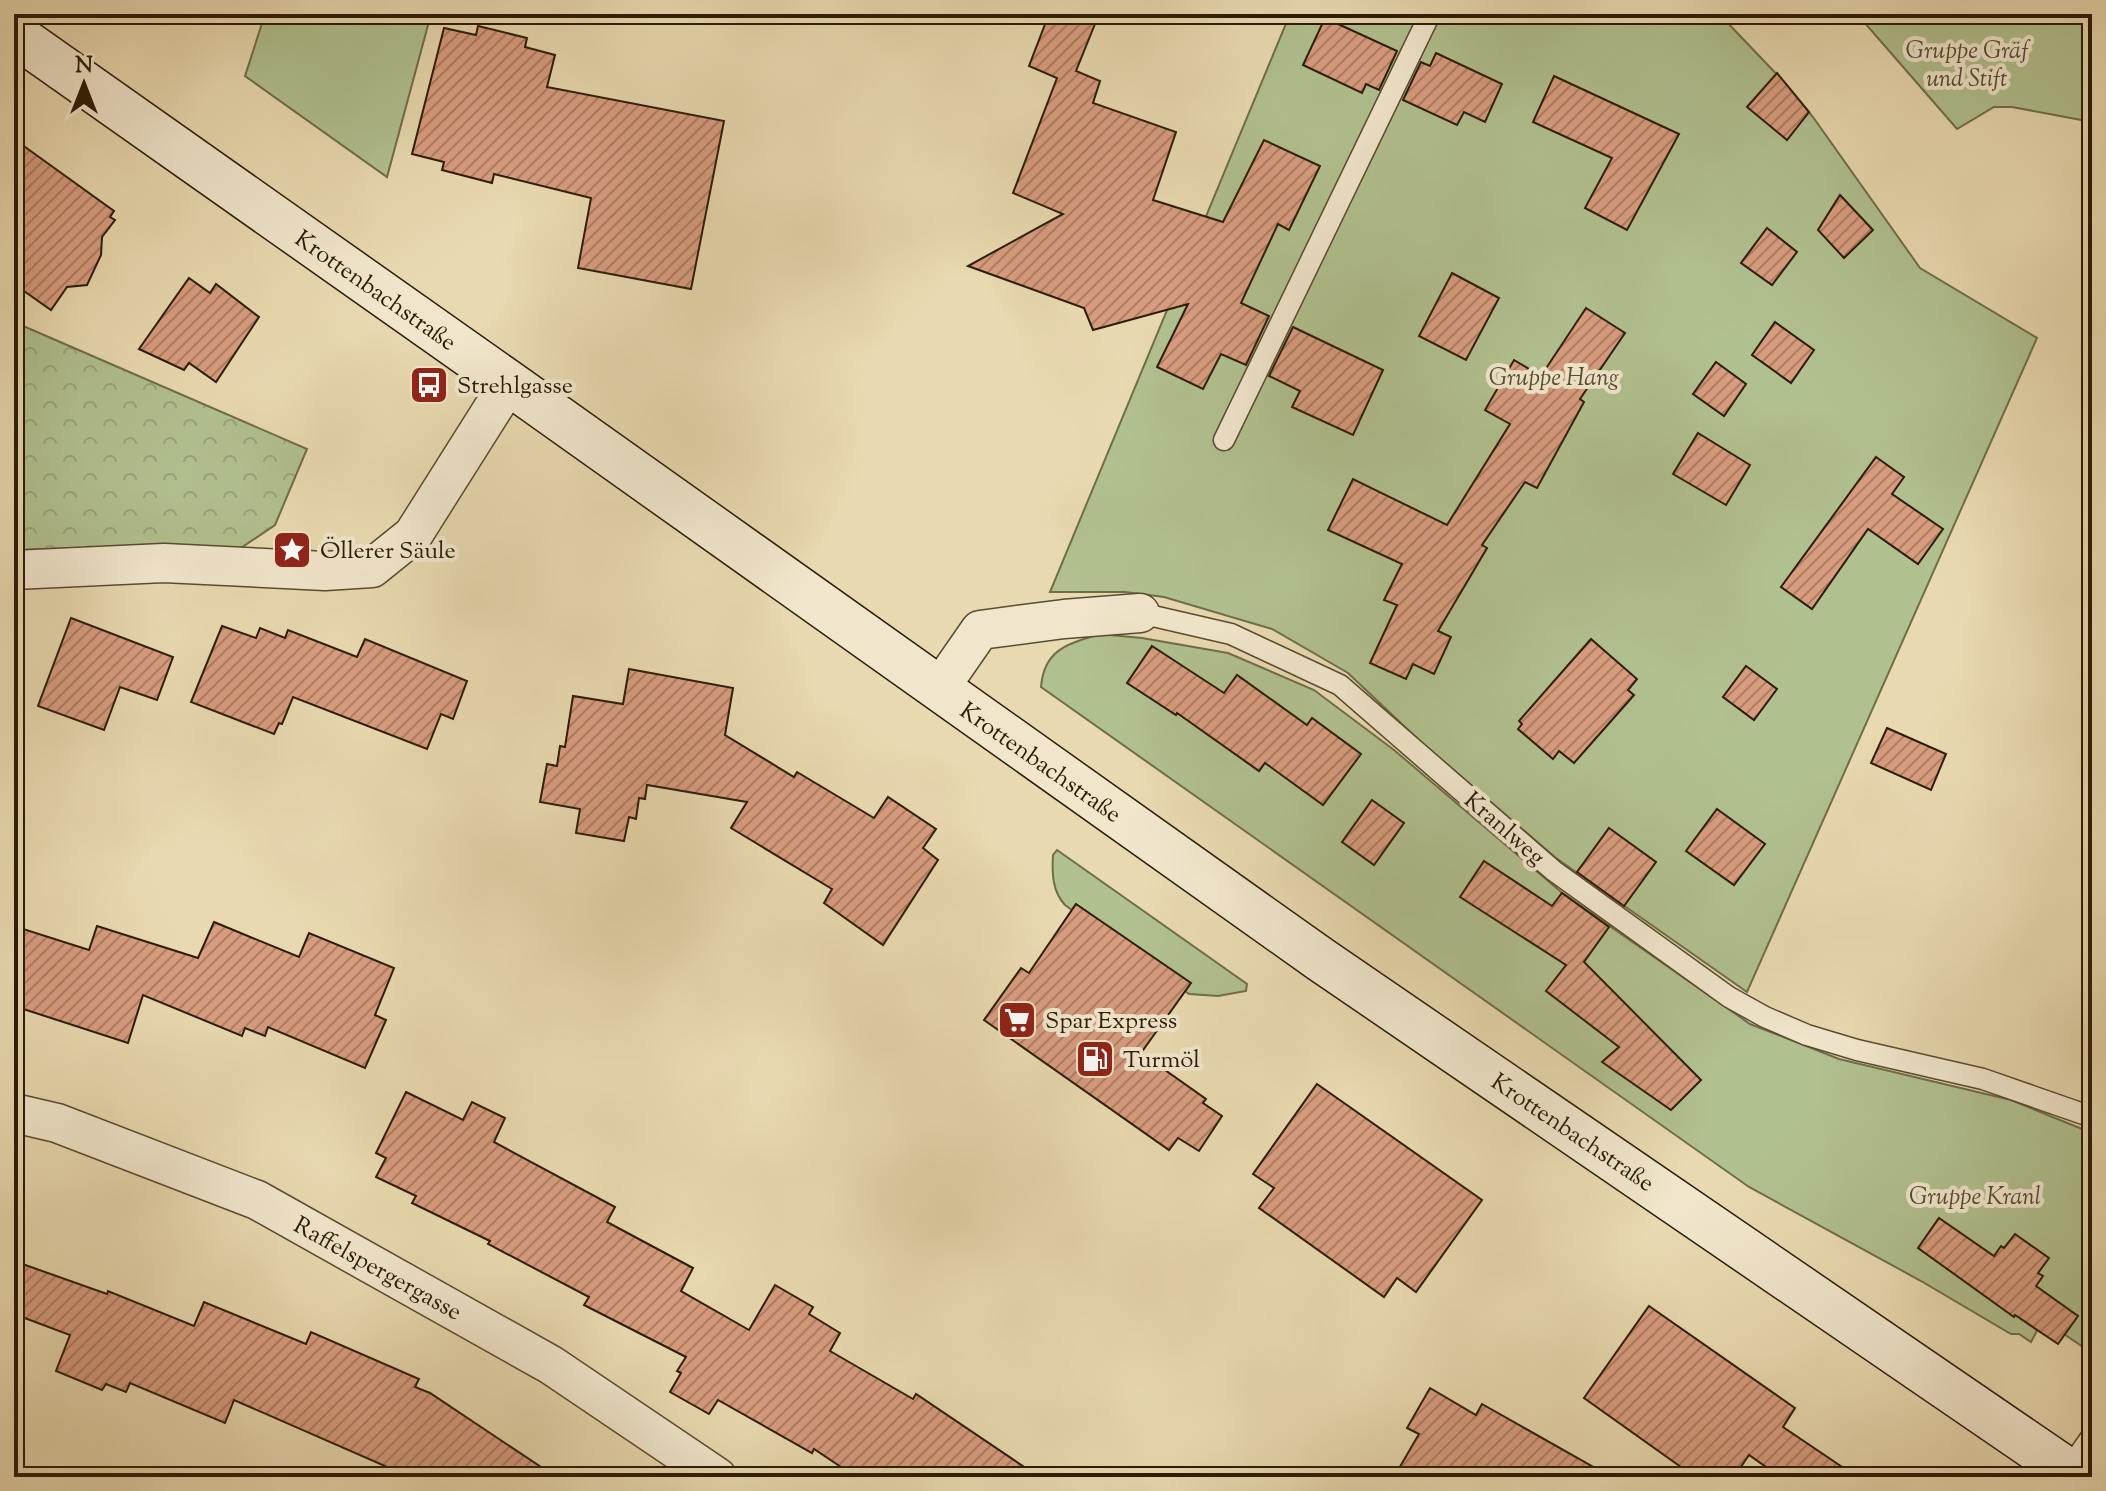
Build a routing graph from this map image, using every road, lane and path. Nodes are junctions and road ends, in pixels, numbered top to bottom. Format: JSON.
{"nodes":[{"id":1,"x":1430,"y":14,"type":"edge"},
{"id":2,"x":14,"y":34,"type":"edge"},
{"id":3,"x":509,"y":383,"type":"junction"},
{"id":4,"x":1224,"y":440,"type":"dead end"},
{"id":5,"x":14,"y":570,"type":"edge"},
{"id":6,"x":1140,"y":613,"type":"joint"},
{"id":7,"x":939,"y":689,"type":"junction"},
{"id":8,"x":14,"y":1113,"type":"edge"},
{"id":9,"x":2092,"y":1117,"type":"edge"},
{"id":10,"x":2079,"y":1461,"type":"edge"},
{"id":11,"x":717,"y":1477,"type":"edge"}],
"edges":[{"from":1,"to":4,"type":"lane"},
{"from":2,"to":3,"type":"main road","name":"Krottenbachstraße"},
{"from":3,"to":5,"type":"street"},
{"from":3,"to":7,"type":"main road","name":"Krottenbachstraße"},
{"from":6,"to":7,"type":"street","name":"Kranlweg"},
{"from":6,"to":9,"type":"lane","name":"Kranlweg"},
{"from":7,"to":10,"type":"main road","name":"Krottenbachstraße"},
{"from":8,"to":11,"type":"street","name":"Raffelspergergasse"}]}
